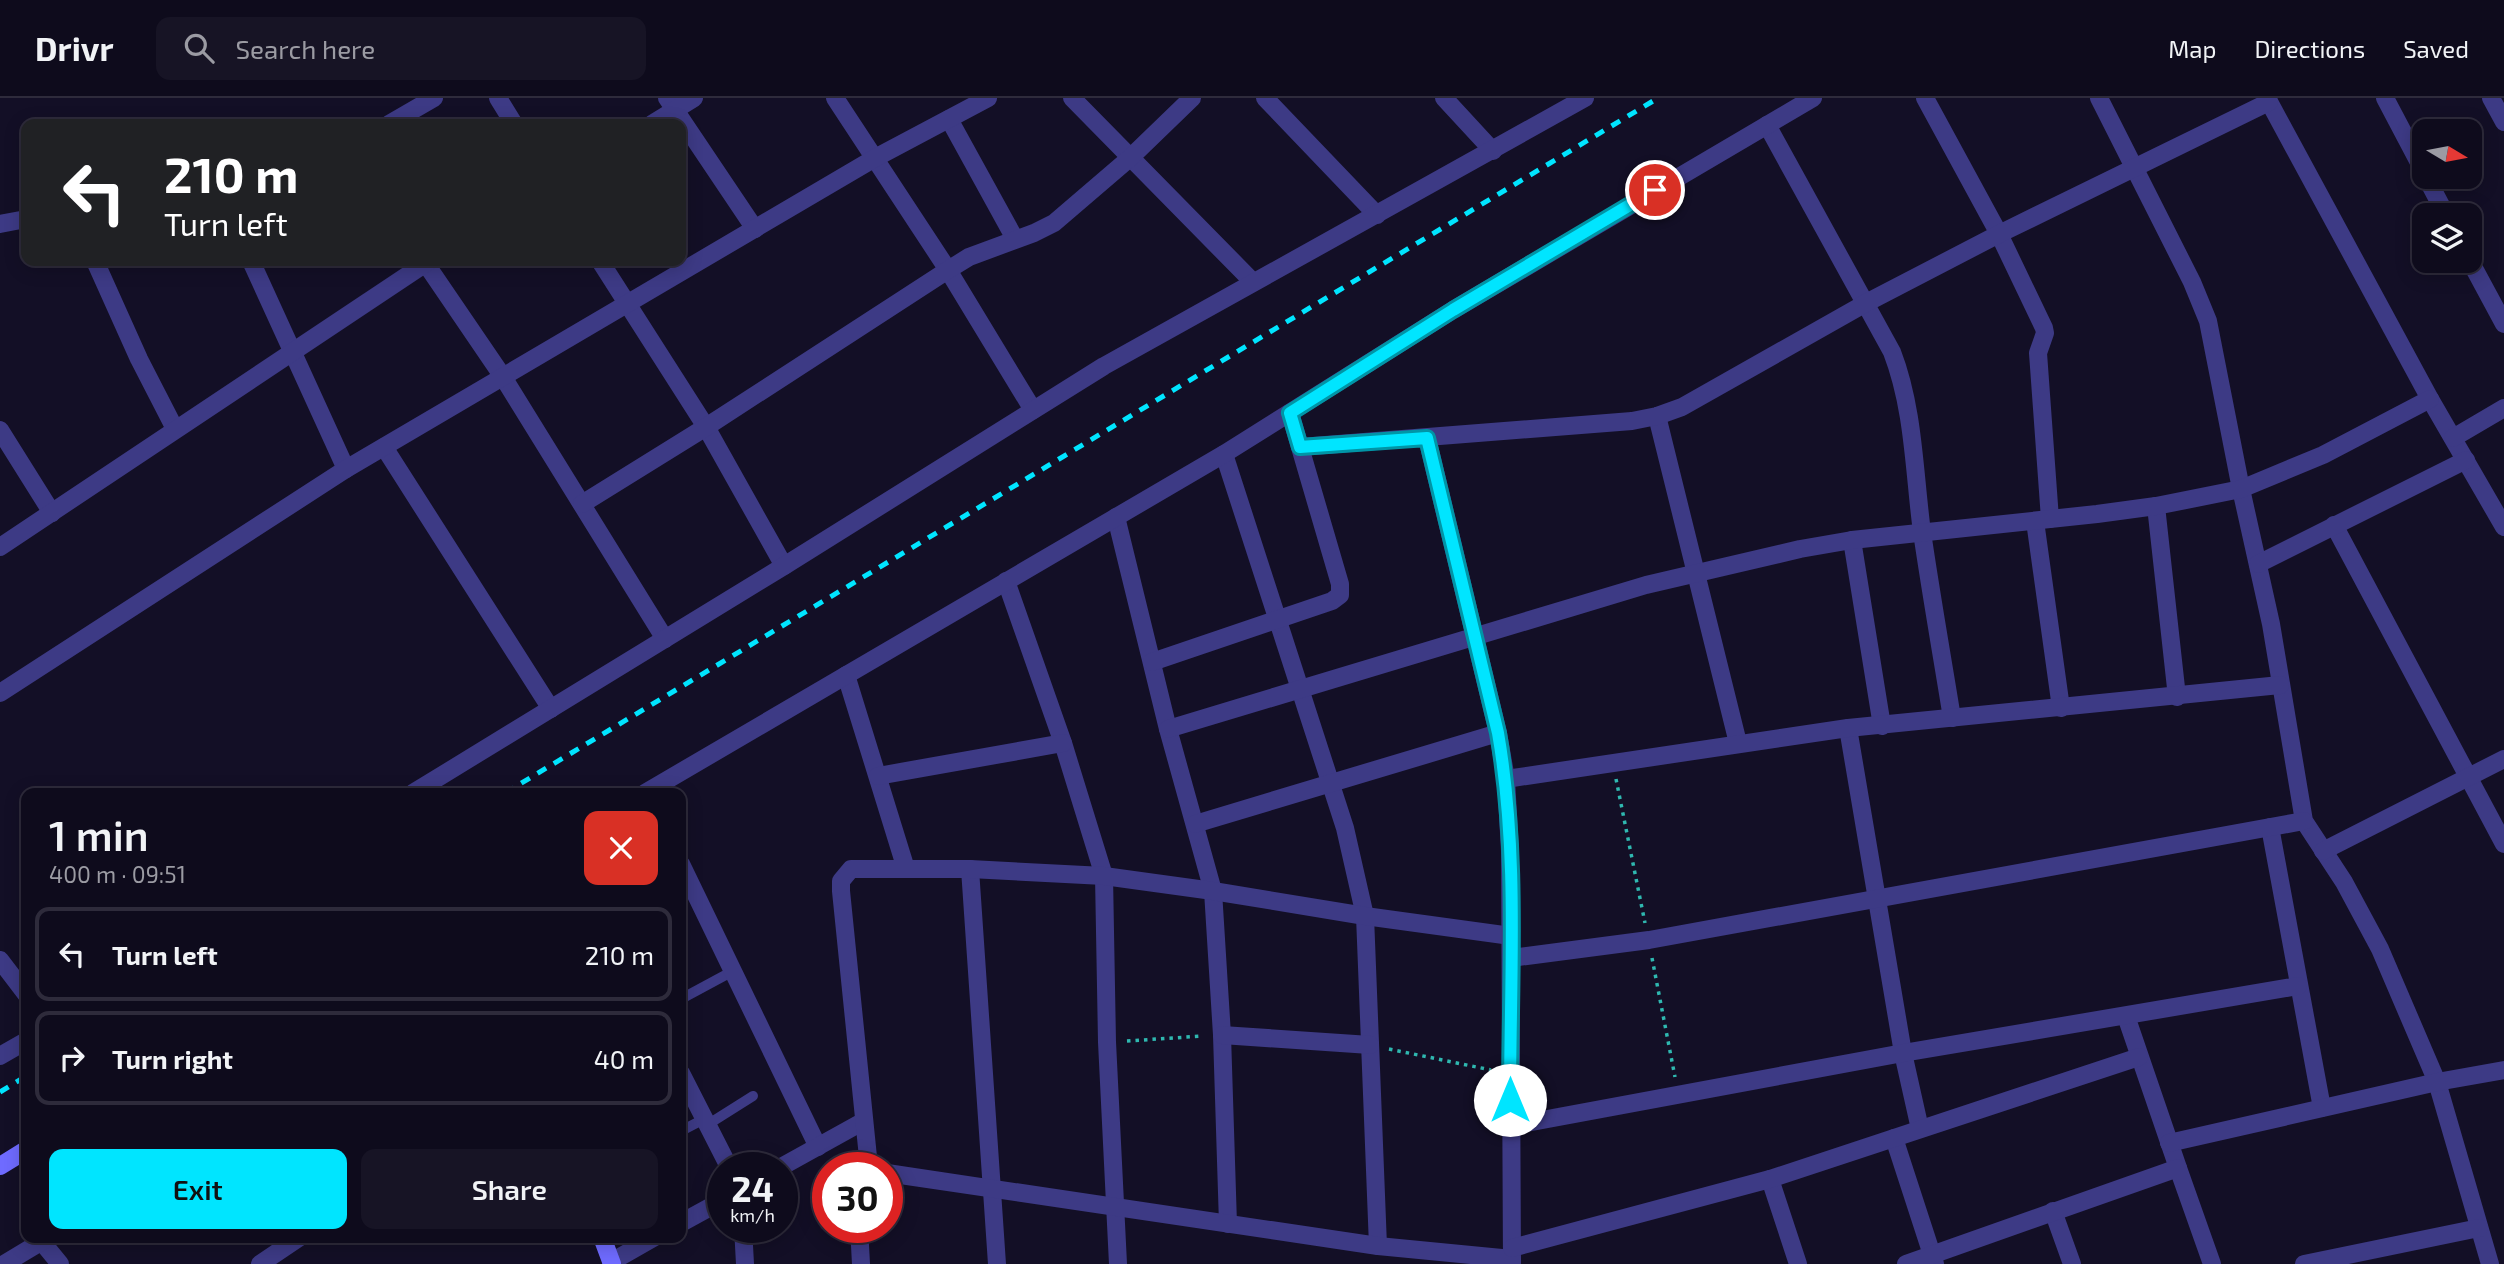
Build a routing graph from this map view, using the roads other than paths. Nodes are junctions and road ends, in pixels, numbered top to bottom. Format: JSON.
{"nodes":[{"id":1,"x":434,"y":98,"type":"edge"},
{"id":2,"x":498,"y":98,"type":"edge"},
{"id":3,"x":694,"y":98,"type":"edge"},
{"id":4,"x":835,"y":98,"type":"edge"},
{"id":5,"x":988,"y":98,"type":"edge"},
{"id":6,"x":1072,"y":98,"type":"edge"},
{"id":7,"x":1192,"y":98,"type":"edge"},
{"id":8,"x":1265,"y":98,"type":"edge"},
{"id":9,"x":1444,"y":98,"type":"edge"},
{"id":10,"x":1586,"y":98,"type":"edge"},
{"id":11,"x":1813,"y":98,"type":"edge"},
{"id":12,"x":1925,"y":98,"type":"edge"},
{"id":13,"x":2099,"y":98,"type":"edge"},
{"id":14,"x":2385,"y":98,"type":"edge"},
{"id":15,"x":2491,"y":98,"type":"edge"},
{"id":16,"x":2269,"y":100,"type":"edge"},
{"id":17,"x":671,"y":104,"type":"edge"},
{"id":18,"x":398,"y":119,"type":"edge"},
{"id":19,"x":511,"y":119,"type":"edge"},
{"id":20,"x":657,"y":119,"type":"edge"},
{"id":21,"x":681,"y":119,"type":"edge"},
{"id":22,"x":949,"y":119,"type":"junction"},
{"id":23,"x":2504,"y":122,"type":"edge"},
{"id":24,"x":1766,"y":125,"type":"junction"},
{"id":25,"x":686,"y":126,"type":"edge"},
{"id":26,"x":2412,"y":149,"type":"edge"},
{"id":27,"x":1493,"y":151,"type":"junction"},
{"id":28,"x":1131,"y":157,"type":"junction"},
{"id":29,"x":875,"y":158,"type":"junction"},
{"id":30,"x":2137,"y":168,"type":"junction"},
{"id":31,"x":1377,"y":215,"type":"junction"},
{"id":32,"x":21,"y":220,"type":"edge"},
{"id":33,"x":0,"y":224,"type":"edge"},
{"id":34,"x":755,"y":229,"type":"junction"},
{"id":35,"x":1998,"y":234,"type":"junction"},
{"id":36,"x":1015,"y":239,"type":"junction"},
{"id":37,"x":97,"y":266,"type":"edge"},
{"id":38,"x":253,"y":266,"type":"edge"},
{"id":39,"x":418,"y":266,"type":"edge"},
{"id":40,"x":429,"y":266,"type":"edge"},
{"id":41,"x":603,"y":266,"type":"edge"},
{"id":42,"x":948,"y":270,"type":"junction"},
{"id":43,"x":2477,"y":273,"type":"edge"},
{"id":44,"x":1253,"y":282,"type":"junction"},
{"id":45,"x":1866,"y":303,"type":"junction"},
{"id":46,"x":628,"y":304,"type":"junction"},
{"id":47,"x":2502,"y":315,"type":"edge"},
{"id":48,"x":292,"y":350,"type":"junction"},
{"id":49,"x":503,"y":377,"type":"junction"},
{"id":50,"x":2430,"y":399,"type":"junction"},
{"id":51,"x":2504,"y":408,"type":"edge"},
{"id":52,"x":1033,"y":410,"type":"junction"},
{"id":53,"x":1290,"y":413,"type":"junction"},
{"id":54,"x":1657,"y":416,"type":"junction"},
{"id":55,"x":706,"y":427,"type":"junction"},
{"id":56,"x":0,"y":429,"type":"edge"},
{"id":57,"x":175,"y":429,"type":"junction"},
{"id":58,"x":1427,"y":438,"type":"junction"},
{"id":59,"x":2453,"y":438,"type":"junction"},
{"id":60,"x":384,"y":447,"type":"junction"},
{"id":61,"x":1300,"y":447,"type":"junction"},
{"id":62,"x":1224,"y":454,"type":"junction"},
{"id":63,"x":2466,"y":460,"type":"junction"},
{"id":64,"x":346,"y":469,"type":"junction"},
{"id":65,"x":2241,"y":489,"type":"junction"},
{"id":66,"x":582,"y":504,"type":"junction"},
{"id":67,"x":2156,"y":506,"type":"junction"},
{"id":68,"x":52,"y":513,"type":"junction"},
{"id":69,"x":1116,"y":517,"type":"junction"},
{"id":70,"x":2043,"y":520,"type":"junction"},
{"id":71,"x":2334,"y":525,"type":"junction"},
{"id":72,"x":2504,"y":527,"type":"edge"},
{"id":73,"x":1923,"y":532,"type":"junction"},
{"id":74,"x":2,"y":540,"type":"edge"},
{"id":75,"x":1852,"y":540,"type":"junction"},
{"id":76,"x":2258,"y":564,"type":"junction"},
{"id":77,"x":784,"y":566,"type":"junction"},
{"id":78,"x":1697,"y":573,"type":"junction"},
{"id":79,"x":1006,"y":581,"type":"junction"},
{"id":80,"x":1277,"y":619,"type":"junction"},
{"id":81,"x":1474,"y":636,"type":"junction"},
{"id":82,"x":665,"y":639,"type":"junction"},
{"id":83,"x":1152,"y":662,"type":"junction"},
{"id":84,"x":846,"y":675,"type":"junction"},
{"id":85,"x":2280,"y":685,"type":"junction"},
{"id":86,"x":1299,"y":691,"type":"junction"},
{"id":87,"x":0,"y":693,"type":"edge"},
{"id":88,"x":2177,"y":697,"type":"junction"},
{"id":89,"x":2061,"y":708,"type":"junction"},
{"id":90,"x":551,"y":709,"type":"junction"},
{"id":91,"x":1952,"y":718,"type":"junction"},
{"id":92,"x":1882,"y":726,"type":"junction"},
{"id":93,"x":1848,"y":728,"type":"junction"},
{"id":94,"x":1168,"y":729,"type":"junction"},
{"id":95,"x":1498,"y":733,"type":"junction"},
{"id":96,"x":1063,"y":743,"type":"junction"},
{"id":97,"x":1738,"y":743,"type":"junction"},
{"id":98,"x":2504,"y":759,"type":"edge"},
{"id":99,"x":878,"y":776,"type":"junction"},
{"id":100,"x":2468,"y":777,"type":"junction"},
{"id":101,"x":1506,"y":779,"type":"junction"},
{"id":102,"x":1331,"y":784,"type":"junction"},
{"id":103,"x":421,"y":788,"type":"edge"},
{"id":104,"x":654,"y":788,"type":"edge"},
{"id":105,"x":2304,"y":821,"type":"junction"},
{"id":106,"x":1195,"y":824,"type":"junction"},
{"id":107,"x":2270,"y":827,"type":"junction"},
{"id":108,"x":2504,"y":844,"type":"edge"},
{"id":109,"x":2323,"y":851,"type":"junction"},
{"id":110,"x":906,"y":869,"type":"junction"},
{"id":111,"x":970,"y":869,"type":"junction"},
{"id":112,"x":1104,"y":876,"type":"junction"},
{"id":113,"x":686,"y":881,"type":"edge"},
{"id":114,"x":1213,"y":891,"type":"junction"},
{"id":115,"x":1875,"y":899,"type":"junction"},
{"id":116,"x":1365,"y":916,"type":"junction"},
{"id":117,"x":1511,"y":936,"type":"junction"},
{"id":118,"x":1511,"y":958,"type":"junction"},
{"id":119,"x":0,"y":960,"type":"edge"},
{"id":120,"x":733,"y":971,"type":"junction"},
{"id":121,"x":2298,"y":986,"type":"junction"},
{"id":122,"x":21,"y":988,"type":"edge"},
{"id":123,"x":686,"y":996,"type":"edge"},
{"id":124,"x":2126,"y":1016,"type":"junction"},
{"id":125,"x":1222,"y":1035,"type":"junction"},
{"id":126,"x":21,"y":1044,"type":"edge"},
{"id":127,"x":1370,"y":1045,"type":"junction"},
{"id":128,"x":1903,"y":1054,"type":"junction"},
{"id":129,"x":0,"y":1056,"type":"edge"},
{"id":130,"x":2139,"y":1057,"type":"junction"},
{"id":131,"x":2504,"y":1070,"type":"edge"},
{"id":132,"x":2437,"y":1082,"type":"junction"},
{"id":133,"x":686,"y":1083,"type":"edge"},
{"id":134,"x":753,"y":1096,"type":"dead end"},
{"id":135,"x":2322,"y":1108,"type":"junction"},
{"id":136,"x":864,"y":1121,"type":"junction"},
{"id":137,"x":706,"y":1122,"type":"junction"},
{"id":138,"x":1510,"y":1126,"type":"junction"},
{"id":139,"x":686,"y":1129,"type":"edge"},
{"id":140,"x":1920,"y":1129,"type":"junction"},
{"id":141,"x":1894,"y":1138,"type":"junction"},
{"id":142,"x":2169,"y":1143,"type":"junction"},
{"id":143,"x":818,"y":1147,"type":"junction"},
{"id":144,"x":721,"y":1152,"type":"edge"},
{"id":145,"x":867,"y":1152,"type":"edge"},
{"id":146,"x":21,"y":1153,"type":"edge"},
{"id":147,"x":798,"y":1158,"type":"edge"},
{"id":148,"x":0,"y":1166,"type":"edge"},
{"id":149,"x":2178,"y":1168,"type":"junction"},
{"id":150,"x":903,"y":1175,"type":"edge"},
{"id":151,"x":1770,"y":1179,"type":"junction"},
{"id":152,"x":992,"y":1189,"type":"junction"},
{"id":153,"x":1116,"y":1208,"type":"junction"},
{"id":154,"x":707,"y":1209,"type":"edge"},
{"id":155,"x":2053,"y":1211,"type":"junction"},
{"id":156,"x":686,"y":1220,"type":"edge"},
{"id":157,"x":1228,"y":1224,"type":"junction"},
{"id":158,"x":2479,"y":1228,"type":"junction"},
{"id":159,"x":38,"y":1243,"type":"edge"},
{"id":160,"x":47,"y":1243,"type":"edge"},
{"id":161,"x":291,"y":1243,"type":"edge"},
{"id":162,"x":604,"y":1243,"type":"edge"},
{"id":163,"x":645,"y":1243,"type":"edge"},
{"id":164,"x":744,"y":1243,"type":"edge"},
{"id":165,"x":860,"y":1243,"type":"edge"},
{"id":166,"x":1378,"y":1246,"type":"junction"},
{"id":167,"x":1398,"y":1256,"type":"edge"},
{"id":168,"x":1512,"y":1257,"type":"edge"},
{"id":169,"x":1933,"y":1259,"type":"edge"},
{"id":170,"x":2346,"y":1260,"type":"edge"},
{"id":171,"x":611,"y":1263,"type":"edge"},
{"id":172,"x":4,"y":1264,"type":"edge"},
{"id":173,"x":60,"y":1264,"type":"edge"},
{"id":174,"x":260,"y":1264,"type":"edge"},
{"id":175,"x":745,"y":1264,"type":"edge"},
{"id":176,"x":861,"y":1264,"type":"edge"},
{"id":177,"x":996,"y":1264,"type":"edge"},
{"id":178,"x":1118,"y":1264,"type":"edge"},
{"id":179,"x":1798,"y":1264,"type":"edge"},
{"id":180,"x":1906,"y":1264,"type":"edge"},
{"id":181,"x":2072,"y":1264,"type":"edge"},
{"id":182,"x":2212,"y":1264,"type":"edge"},
{"id":183,"x":2304,"y":1264,"type":"edge"},
{"id":184,"x":2490,"y":1264,"type":"edge"}],
"edges":[{"from":1,"to":18,"type":"street"},
{"from":2,"to":19,"type":"street"},
{"from":3,"to":17,"type":"street"},
{"from":4,"to":29,"type":"street"},
{"from":5,"to":22,"type":"street"},
{"from":6,"to":28,"type":"street"},
{"from":7,"to":28,"type":"street"},
{"from":8,"to":31,"type":"street"},
{"from":9,"to":27,"type":"street"},
{"from":10,"to":27,"type":"street"},
{"from":11,"to":24,"type":"street"},
{"from":12,"to":35,"type":"street"},
{"from":13,"to":30,"type":"street"},
{"from":14,"to":26,"type":"street"},
{"from":15,"to":23,"type":"street"},
{"from":16,"to":30,"type":"street"},
{"from":16,"to":50,"type":"street"},
{"from":17,"to":20,"type":"street"},
{"from":17,"to":21,"type":"street"},
{"from":22,"to":29,"type":"street"},
{"from":22,"to":36,"type":"street"},
{"from":24,"to":45,"type":"street"},
{"from":24,"to":53,"type":"street"},
{"from":25,"to":34,"type":"street"},
{"from":27,"to":31,"type":"street"},
{"from":28,"to":36,"type":"street"},
{"from":28,"to":44,"type":"street"},
{"from":29,"to":34,"type":"street"},
{"from":29,"to":42,"type":"street"},
{"from":30,"to":35,"type":"street"},
{"from":30,"to":65,"type":"street"},
{"from":31,"to":44,"type":"street"},
{"from":32,"to":33,"type":"street"},
{"from":34,"to":46,"type":"street"},
{"from":35,"to":45,"type":"street"},
{"from":35,"to":70,"type":"street"},
{"from":36,"to":42,"type":"street"},
{"from":37,"to":57,"type":"street"},
{"from":38,"to":48,"type":"street"},
{"from":39,"to":48,"type":"street"},
{"from":40,"to":49,"type":"street"},
{"from":41,"to":46,"type":"street"},
{"from":42,"to":52,"type":"street"},
{"from":42,"to":55,"type":"street"},
{"from":43,"to":47,"type":"street"},
{"from":44,"to":52,"type":"street"},
{"from":45,"to":54,"type":"street"},
{"from":45,"to":73,"type":"street"},
{"from":46,"to":49,"type":"street"},
{"from":46,"to":55,"type":"street"},
{"from":48,"to":57,"type":"street"},
{"from":48,"to":64,"type":"street"},
{"from":49,"to":60,"type":"street"},
{"from":49,"to":66,"type":"street"},
{"from":50,"to":59,"type":"street"},
{"from":50,"to":65,"type":"street"},
{"from":51,"to":59,"type":"street"},
{"from":52,"to":77,"type":"street"},
{"from":53,"to":61,"type":"street"},
{"from":53,"to":62,"type":"street"},
{"from":54,"to":58,"type":"street"},
{"from":54,"to":78,"type":"street"},
{"from":55,"to":66,"type":"street"},
{"from":55,"to":77,"type":"street"},
{"from":56,"to":68,"type":"street"},
{"from":57,"to":68,"type":"street"},
{"from":58,"to":61,"type":"street"},
{"from":58,"to":81,"type":"street"},
{"from":59,"to":63,"type":"street"},
{"from":60,"to":64,"type":"street"},
{"from":60,"to":90,"type":"street"},
{"from":61,"to":80,"type":"street"},
{"from":62,"to":69,"type":"street"},
{"from":62,"to":80,"type":"street"},
{"from":63,"to":71,"type":"street"},
{"from":63,"to":72,"type":"street"},
{"from":64,"to":87,"type":"street"},
{"from":65,"to":67,"type":"street"},
{"from":65,"to":76,"type":"street"},
{"from":66,"to":82,"type":"street"},
{"from":67,"to":70,"type":"street"},
{"from":67,"to":88,"type":"street"},
{"from":68,"to":74,"type":"street"},
{"from":69,"to":79,"type":"street"},
{"from":69,"to":83,"type":"street"},
{"from":70,"to":73,"type":"street"},
{"from":70,"to":89,"type":"street"},
{"from":71,"to":76,"type":"street"},
{"from":71,"to":100,"type":"street"},
{"from":73,"to":75,"type":"street"},
{"from":73,"to":91,"type":"street"},
{"from":75,"to":78,"type":"street"},
{"from":75,"to":92,"type":"street"},
{"from":76,"to":85,"type":"street"},
{"from":77,"to":82,"type":"street"},
{"from":78,"to":81,"type":"street"},
{"from":78,"to":97,"type":"street"},
{"from":79,"to":84,"type":"street"},
{"from":79,"to":96,"type":"street"},
{"from":80,"to":83,"type":"street"},
{"from":80,"to":86,"type":"street"},
{"from":81,"to":86,"type":"street"},
{"from":81,"to":95,"type":"street"},
{"from":82,"to":90,"type":"street"},
{"from":83,"to":94,"type":"street"},
{"from":84,"to":99,"type":"street"},
{"from":84,"to":104,"type":"street"},
{"from":85,"to":88,"type":"street"},
{"from":85,"to":105,"type":"street"},
{"from":86,"to":94,"type":"street"},
{"from":86,"to":102,"type":"street"},
{"from":88,"to":89,"type":"street"},
{"from":89,"to":91,"type":"street"},
{"from":90,"to":103,"type":"street"},
{"from":91,"to":92,"type":"street"},
{"from":92,"to":93,"type":"street"},
{"from":93,"to":97,"type":"street"},
{"from":93,"to":115,"type":"street"},
{"from":94,"to":106,"type":"street"},
{"from":95,"to":101,"type":"street"},
{"from":95,"to":102,"type":"street"},
{"from":96,"to":99,"type":"street"},
{"from":96,"to":112,"type":"street"},
{"from":97,"to":101,"type":"street"},
{"from":98,"to":100,"type":"street"},
{"from":99,"to":110,"type":"street"},
{"from":100,"to":108,"type":"street"},
{"from":100,"to":109,"type":"street"},
{"from":101,"to":117,"type":"street"},
{"from":102,"to":106,"type":"street"},
{"from":102,"to":116,"type":"street"},
{"from":105,"to":107,"type":"street"},
{"from":105,"to":109,"type":"street"},
{"from":106,"to":114,"type":"street"},
{"from":107,"to":115,"type":"street"},
{"from":107,"to":121,"type":"street"},
{"from":109,"to":132,"type":"street"},
{"from":110,"to":111,"type":"street"},
{"from":110,"to":136,"type":"street"},
{"from":111,"to":112,"type":"street"},
{"from":111,"to":152,"type":"street"},
{"from":112,"to":114,"type":"street"},
{"from":112,"to":153,"type":"street"},
{"from":113,"to":120,"type":"street"},
{"from":114,"to":116,"type":"street"},
{"from":114,"to":125,"type":"street"},
{"from":115,"to":118,"type":"street"},
{"from":115,"to":128,"type":"street"},
{"from":116,"to":117,"type":"street"},
{"from":116,"to":127,"type":"street"},
{"from":117,"to":118,"type":"street"},
{"from":118,"to":138,"type":"street"},
{"from":119,"to":122,"type":"street"},
{"from":120,"to":123,"type":"lane"},
{"from":120,"to":143,"type":"street"},
{"from":121,"to":124,"type":"street"},
{"from":121,"to":135,"type":"street"},
{"from":124,"to":128,"type":"street"},
{"from":124,"to":130,"type":"street"},
{"from":125,"to":127,"type":"street"},
{"from":125,"to":157,"type":"street"},
{"from":126,"to":129,"type":"street"},
{"from":127,"to":166,"type":"street"},
{"from":128,"to":138,"type":"street"},
{"from":128,"to":140,"type":"street"},
{"from":130,"to":140,"type":"street"},
{"from":130,"to":142,"type":"street"},
{"from":131,"to":132,"type":"street"},
{"from":132,"to":135,"type":"street"},
{"from":132,"to":158,"type":"street"},
{"from":133,"to":137,"type":"street"},
{"from":134,"to":137,"type":"lane"},
{"from":135,"to":142,"type":"street"},
{"from":136,"to":143,"type":"street"},
{"from":136,"to":145,"type":"street"},
{"from":137,"to":139,"type":"lane"},
{"from":137,"to":144,"type":"street"},
{"from":138,"to":168,"type":"street"},
{"from":140,"to":141,"type":"street"},
{"from":141,"to":151,"type":"street"},
{"from":141,"to":169,"type":"street"},
{"from":142,"to":149,"type":"street"},
{"from":143,"to":147,"type":"street"},
{"from":146,"to":148,"type":"street"},
{"from":149,"to":155,"type":"street"},
{"from":149,"to":182,"type":"street"},
{"from":150,"to":152,"type":"street"},
{"from":151,"to":168,"type":"street"},
{"from":151,"to":179,"type":"street"},
{"from":152,"to":153,"type":"street"},
{"from":152,"to":177,"type":"street"},
{"from":153,"to":157,"type":"street"},
{"from":153,"to":178,"type":"street"},
{"from":154,"to":156,"type":"street"},
{"from":155,"to":169,"type":"street"},
{"from":155,"to":181,"type":"street"},
{"from":157,"to":166,"type":"street"},
{"from":158,"to":170,"type":"street"},
{"from":158,"to":184,"type":"street"},
{"from":159,"to":172,"type":"street"},
{"from":160,"to":173,"type":"street"},
{"from":161,"to":174,"type":"street"},
{"from":162,"to":171,"type":"street"},
{"from":163,"to":171,"type":"street"},
{"from":164,"to":175,"type":"street"},
{"from":165,"to":176,"type":"street"},
{"from":166,"to":167,"type":"street"},
{"from":167,"to":168,"type":"street"},
{"from":169,"to":180,"type":"street"},
{"from":170,"to":183,"type":"street"}]}
